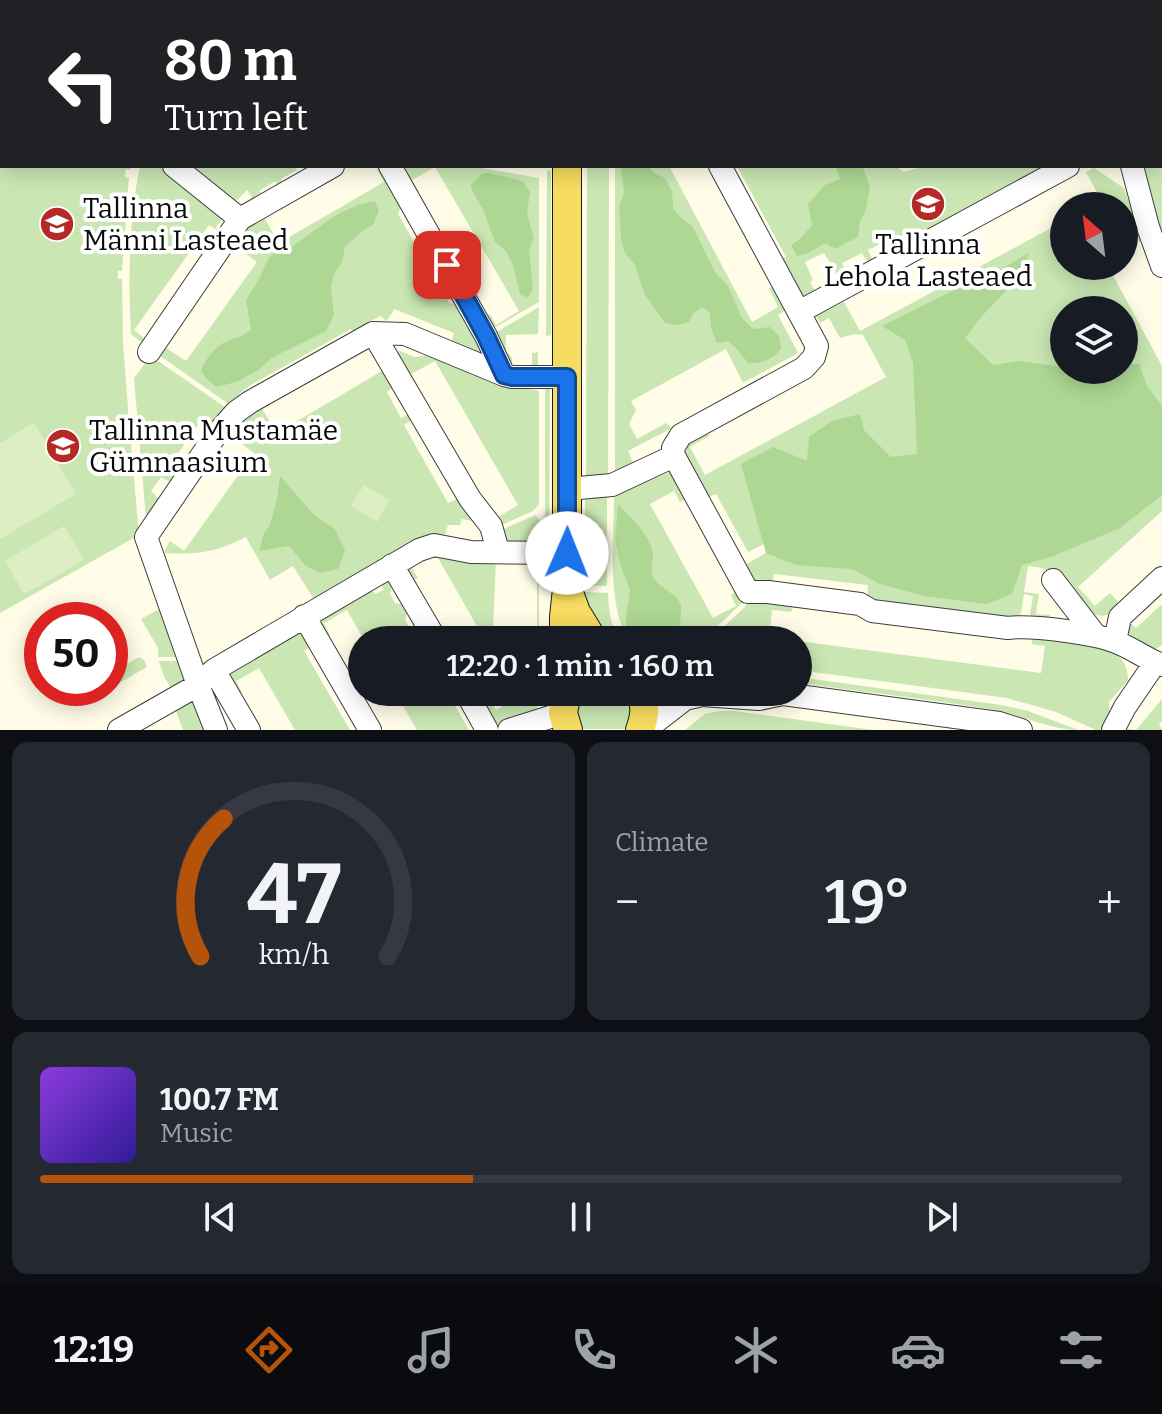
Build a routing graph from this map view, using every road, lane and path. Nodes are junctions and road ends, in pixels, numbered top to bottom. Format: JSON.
{"nodes":[{"id":1,"x":176,"y":168,"type":"edge"},
{"id":2,"x":329,"y":168,"type":"edge"},
{"id":3,"x":391,"y":168,"type":"edge"},
{"id":4,"x":565,"y":168,"type":"edge"},
{"id":5,"x":721,"y":168,"type":"edge"},
{"id":6,"x":1064,"y":168,"type":"edge"},
{"id":7,"x":1134,"y":174,"type":"edge"},
{"id":8,"x":240,"y":219,"type":"junction"},
{"id":9,"x":1162,"y":266,"type":"edge"},
{"id":10,"x":799,"y":312,"type":"junction"},
{"id":11,"x":373,"y":333,"type":"junction"},
{"id":12,"x":149,"y":352,"type":"dead end"},
{"id":13,"x":504,"y":375,"type":"junction"},
{"id":14,"x":567,"y":377,"type":"junction"},
{"id":15,"x":674,"y":456,"type":"junction"},
{"id":16,"x":568,"y":489,"type":"junction"},
{"id":17,"x":498,"y":551,"type":"junction"},
{"id":18,"x":567,"y":553,"type":"junction"},
{"id":19,"x":392,"y":565,"type":"junction"},
{"id":20,"x":1162,"y":578,"type":"edge"},
{"id":21,"x":1053,"y":580,"type":"dead end"},
{"id":22,"x":567,"y":589,"type":"junction"},
{"id":23,"x":304,"y":616,"type":"junction"},
{"id":24,"x":428,"y":626,"type":"edge"},
{"id":25,"x":564,"y":626,"type":"edge"},
{"id":26,"x":584,"y":626,"type":"edge"},
{"id":27,"x":1105,"y":639,"type":"junction"},
{"id":28,"x":1159,"y":664,"type":"edge"},
{"id":29,"x":206,"y":677,"type":"junction"},
{"id":30,"x":812,"y":697,"type":"edge"},
{"id":31,"x":474,"y":706,"type":"edge"},
{"id":32,"x":644,"y":706,"type":"edge"},
{"id":33,"x":675,"y":706,"type":"edge"},
{"id":34,"x":696,"y":706,"type":"edge"},
{"id":35,"x":565,"y":711,"type":"edge"},
{"id":36,"x":119,"y":730,"type":"edge"},
{"id":37,"x":216,"y":730,"type":"edge"},
{"id":38,"x":249,"y":730,"type":"edge"},
{"id":39,"x":370,"y":730,"type":"edge"},
{"id":40,"x":487,"y":730,"type":"edge"},
{"id":41,"x":509,"y":730,"type":"edge"},
{"id":42,"x":642,"y":730,"type":"edge"},
{"id":43,"x":663,"y":730,"type":"edge"},
{"id":44,"x":1021,"y":730,"type":"edge"},
{"id":45,"x":1113,"y":730,"type":"edge"}],
"edges":[{"from":1,"to":8,"type":"street"},
{"from":2,"to":8,"type":"street"},
{"from":3,"to":13,"type":"street"},
{"from":4,"to":14,"type":"main road"},
{"from":5,"to":10,"type":"street"},
{"from":6,"to":10,"type":"street"},
{"from":7,"to":9,"type":"street"},
{"from":8,"to":12,"type":"street"},
{"from":10,"to":15,"type":"street"},
{"from":11,"to":13,"type":"street"},
{"from":11,"to":17,"type":"street"},
{"from":11,"to":29,"type":"street"},
{"from":13,"to":14,"type":"street"},
{"from":14,"to":16,"type":"main road"},
{"from":15,"to":16,"type":"street"},
{"from":15,"to":27,"type":"street"},
{"from":16,"to":18,"type":"main road"},
{"from":17,"to":18,"type":"street"},
{"from":17,"to":19,"type":"street"},
{"from":18,"to":22,"type":"main road"},
{"from":19,"to":23,"type":"street"},
{"from":19,"to":24,"type":"street"},
{"from":20,"to":27,"type":"street"},
{"from":21,"to":27,"type":"street"},
{"from":22,"to":25,"type":"main road"},
{"from":22,"to":26,"type":"main road"},
{"from":23,"to":29,"type":"street"},
{"from":23,"to":39,"type":"street"},
{"from":27,"to":28,"type":"street"},
{"from":28,"to":45,"type":"street"},
{"from":29,"to":36,"type":"street"},
{"from":29,"to":37,"type":"street"},
{"from":29,"to":38,"type":"street"},
{"from":30,"to":44,"type":"street"},
{"from":31,"to":40,"type":"street"},
{"from":32,"to":42,"type":"main road"},
{"from":33,"to":42,"type":"street"},
{"from":34,"to":43,"type":"street"},
{"from":35,"to":41,"type":"street"}]}
